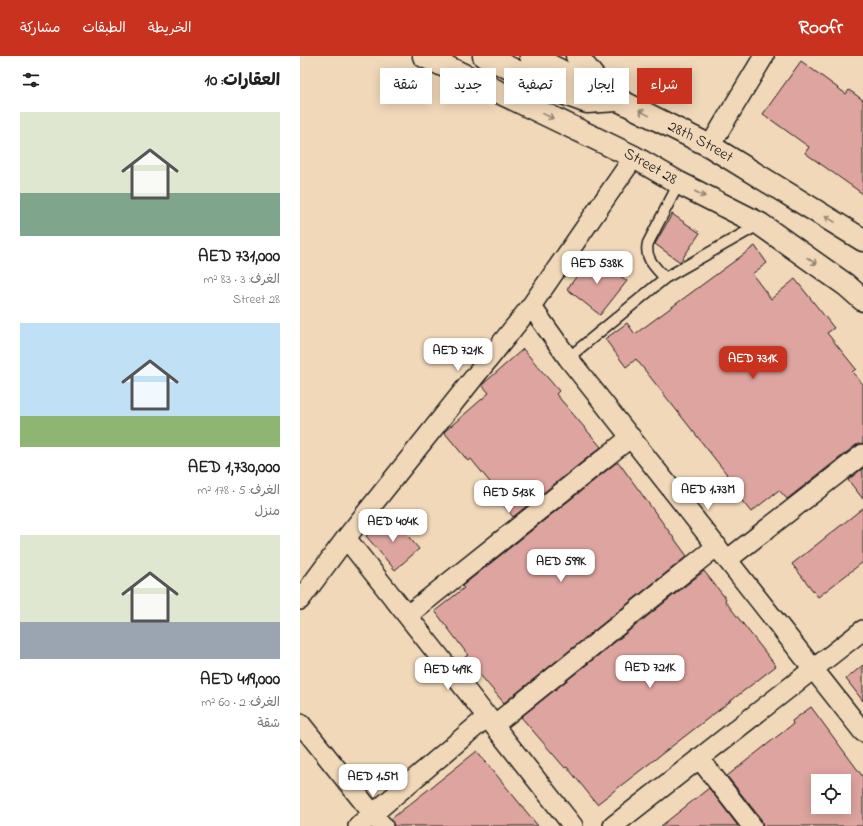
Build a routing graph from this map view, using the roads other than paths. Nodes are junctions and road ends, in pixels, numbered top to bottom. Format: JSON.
{"nodes":[{"id":1,"x":424,"y":56,"type":"edge"},
{"id":2,"x":484,"y":56,"type":"edge"},
{"id":3,"x":531,"y":56,"type":"edge"},
{"id":4,"x":764,"y":56,"type":"edge"},
{"id":5,"x":565,"y":61,"type":"edge"},
{"id":6,"x":574,"y":68,"type":"edge"},
{"id":7,"x":574,"y":97,"type":"edge"},
{"id":8,"x":627,"y":104,"type":"edge"},
{"id":9,"x":710,"y":146,"type":"junction"},
{"id":10,"x":634,"y":157,"type":"junction"},
{"id":11,"x":679,"y":183,"type":"junction"},
{"id":12,"x":760,"y":224,"type":"junction"},
{"id":13,"x":863,"y":240,"type":"edge"},
{"id":14,"x":665,"y":278,"type":"junction"},
{"id":15,"x":863,"y":300,"type":"edge"},
{"id":16,"x":531,"y":306,"type":"junction"},
{"id":17,"x":568,"y":358,"type":"junction"},
{"id":18,"x":630,"y":437,"type":"junction"},
{"id":19,"x":863,"y":454,"type":"edge"},
{"id":20,"x":346,"y":538,"type":"junction"},
{"id":21,"x":722,"y":553,"type":"junction"},
{"id":22,"x":300,"y":600,"type":"edge"},
{"id":23,"x":408,"y":615,"type":"junction"},
{"id":24,"x":863,"y":630,"type":"edge"},
{"id":25,"x":813,"y":669,"type":"junction"},
{"id":26,"x":491,"y":720,"type":"junction"},
{"id":27,"x":300,"y":723,"type":"edge"},
{"id":28,"x":863,"y":732,"type":"edge"},
{"id":29,"x":699,"y":758,"type":"junction"},
{"id":30,"x":378,"y":820,"type":"edge"},
{"id":31,"x":358,"y":826,"type":"edge"},
{"id":32,"x":573,"y":826,"type":"edge"},
{"id":33,"x":613,"y":826,"type":"edge"},
{"id":34,"x":752,"y":826,"type":"edge"}],
"edges":[{"from":1,"to":10,"type":"main road","name":"Street 28","one_way":true},
{"from":2,"to":7,"type":"main road"},
{"from":3,"to":5,"type":"main road","name":"28th Street"},
{"from":4,"to":9,"type":"street"},
{"from":5,"to":6,"type":"main road","name":"28th Street"},
{"from":9,"to":8,"type":"main road","name":"28th Street","one_way":true},
{"from":13,"to":9,"type":"main road","name":"28th Street","one_way":true},
{"from":10,"to":11,"type":"main road","name":"Street 28"},
{"from":10,"to":16,"type":"street"},
{"from":11,"to":12,"type":"main road","name":"Street 28","one_way":true},
{"from":11,"to":14,"type":"lane"},
{"from":12,"to":14,"type":"lane"},
{"from":12,"to":15,"type":"main road","name":"Street 28","one_way":true},
{"from":14,"to":17,"type":"lane"},
{"from":16,"to":17,"type":"street"},
{"from":16,"to":20,"type":"street"},
{"from":17,"to":18,"type":"street"},
{"from":18,"to":21,"type":"street"},
{"from":18,"to":23,"type":"street"},
{"from":19,"to":21,"type":"street"},
{"from":20,"to":22,"type":"street"},
{"from":20,"to":23,"type":"street"},
{"from":21,"to":25,"type":"street"},
{"from":21,"to":26,"type":"street"},
{"from":23,"to":26,"type":"street"},
{"from":24,"to":25,"type":"street"},
{"from":25,"to":28,"type":"street"},
{"from":25,"to":29,"type":"street"},
{"from":26,"to":30,"type":"street"},
{"from":26,"to":32,"type":"street"},
{"from":27,"to":30,"type":"street"},
{"from":29,"to":33,"type":"street"},
{"from":29,"to":34,"type":"street"},
{"from":30,"to":31,"type":"street"}]}
